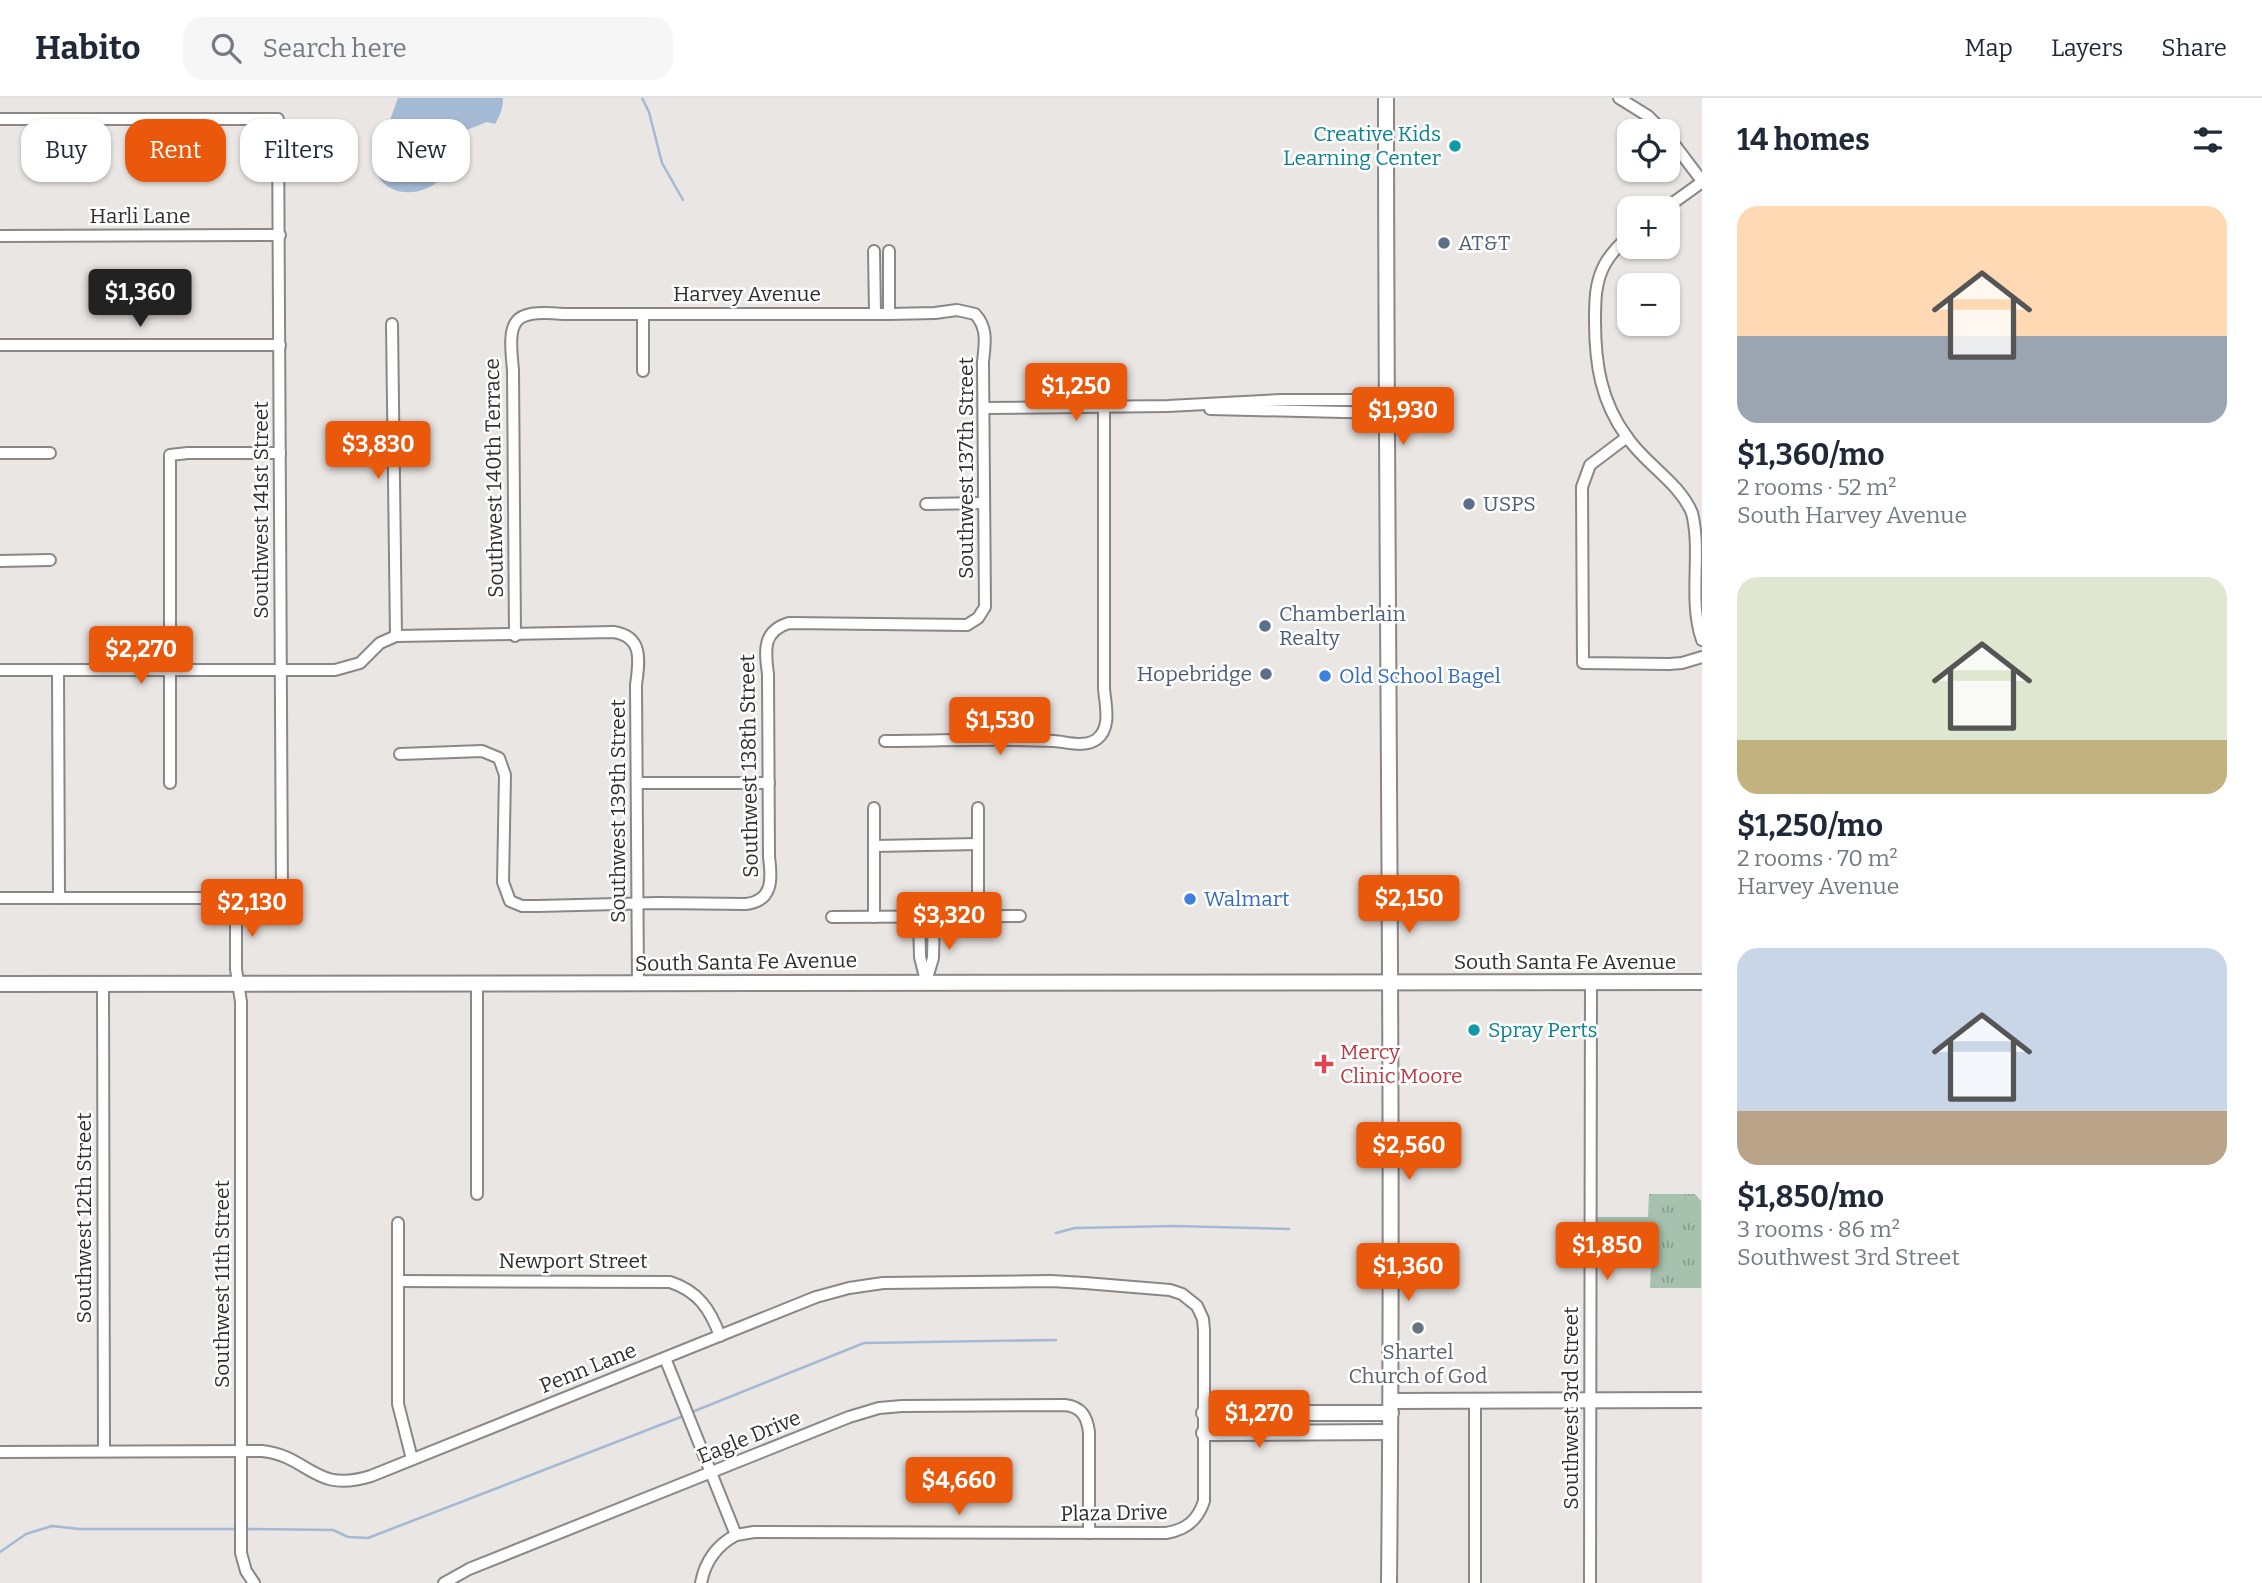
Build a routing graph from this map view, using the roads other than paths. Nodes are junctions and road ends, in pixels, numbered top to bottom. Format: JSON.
{"nodes":[{"id":1,"x":1386,"y":98,"type":"edge"},
{"id":2,"x":1619,"y":98,"type":"edge"},
{"id":3,"x":0,"y":119,"type":"edge"},
{"id":4,"x":1651,"y":119,"type":"edge"},
{"id":5,"x":1680,"y":152,"type":"edge"},
{"id":6,"x":1702,"y":182,"type":"edge"},
{"id":7,"x":1680,"y":198,"type":"edge"},
{"id":8,"x":280,"y":234,"type":"junction"},
{"id":9,"x":0,"y":236,"type":"edge"},
{"id":10,"x":1617,"y":247,"type":"edge"},
{"id":11,"x":874,"y":251,"type":"dead end"},
{"id":12,"x":889,"y":251,"type":"dead end"},
{"id":13,"x":874,"y":271,"type":"junction"},
{"id":14,"x":889,"y":271,"type":"junction"},
{"id":15,"x":875,"y":313,"type":"junction"},
{"id":16,"x":643,"y":314,"type":"junction"},
{"id":17,"x":889,"y":314,"type":"junction"},
{"id":18,"x":978,"y":317,"type":"joint"},
{"id":19,"x":516,"y":321,"type":"joint"},
{"id":20,"x":392,"y":324,"type":"dead end"},
{"id":21,"x":0,"y":345,"type":"edge"},
{"id":22,"x":280,"y":345,"type":"junction"},
{"id":23,"x":643,"y":371,"type":"dead end"},
{"id":24,"x":1104,"y":407,"type":"junction"},
{"id":25,"x":1386,"y":407,"type":"junction"},
{"id":26,"x":984,"y":408,"type":"junction"},
{"id":27,"x":1627,"y":437,"type":"junction"},
{"id":28,"x":0,"y":453,"type":"edge"},
{"id":29,"x":51,"y":453,"type":"dead end"},
{"id":30,"x":280,"y":453,"type":"junction"},
{"id":31,"x":984,"y":503,"type":"junction"},
{"id":32,"x":926,"y":504,"type":"dead end"},
{"id":33,"x":51,"y":560,"type":"dead end"},
{"id":34,"x":0,"y":561,"type":"edge"},
{"id":35,"x":771,"y":633,"type":"joint"},
{"id":36,"x":396,"y":636,"type":"junction"},
{"id":37,"x":515,"y":636,"type":"junction"},
{"id":38,"x":1702,"y":640,"type":"edge"},
{"id":39,"x":1702,"y":657,"type":"edge"},
{"id":40,"x":0,"y":670,"type":"edge"},
{"id":41,"x":58,"y":670,"type":"junction"},
{"id":42,"x":169,"y":670,"type":"junction"},
{"id":43,"x":281,"y":670,"type":"junction"},
{"id":44,"x":886,"y":741,"type":"dead end"},
{"id":45,"x":400,"y":754,"type":"dead end"},
{"id":46,"x":170,"y":783,"type":"dead end"},
{"id":47,"x":638,"y":783,"type":"junction"},
{"id":48,"x":769,"y":783,"type":"junction"},
{"id":49,"x":874,"y":808,"type":"dead end"},
{"id":50,"x":978,"y":808,"type":"dead end"},
{"id":51,"x":978,"y":844,"type":"junction"},
{"id":52,"x":874,"y":846,"type":"junction"},
{"id":53,"x":0,"y":898,"type":"edge"},
{"id":54,"x":59,"y":898,"type":"junction"},
{"id":55,"x":236,"y":898,"type":"junction"},
{"id":56,"x":638,"y":904,"type":"junction"},
{"id":57,"x":1020,"y":916,"type":"dead end"},
{"id":58,"x":832,"y":917,"type":"dead end"},
{"id":59,"x":874,"y":917,"type":"junction"},
{"id":60,"x":919,"y":917,"type":"junction"},
{"id":61,"x":978,"y":917,"type":"junction"},
{"id":62,"x":934,"y":918,"type":"junction"},
{"id":63,"x":926,"y":981,"type":"junction"},
{"id":64,"x":1591,"y":982,"type":"junction"},
{"id":65,"x":1702,"y":982,"type":"edge"},
{"id":66,"x":239,"y":983,"type":"junction"},
{"id":67,"x":1391,"y":983,"type":"junction"},
{"id":68,"x":0,"y":984,"type":"edge"},
{"id":69,"x":103,"y":984,"type":"junction"},
{"id":70,"x":477,"y":984,"type":"junction"},
{"id":71,"x":638,"y":984,"type":"junction"},
{"id":72,"x":477,"y":1195,"type":"dead end"},
{"id":73,"x":398,"y":1223,"type":"dead end"},
{"id":74,"x":398,"y":1281,"type":"junction"},
{"id":75,"x":720,"y":1336,"type":"junction"},
{"id":76,"x":665,"y":1358,"type":"junction"},
{"id":77,"x":1475,"y":1399,"type":"junction"},
{"id":78,"x":1702,"y":1400,"type":"edge"},
{"id":79,"x":1591,"y":1401,"type":"junction"},
{"id":80,"x":1391,"y":1407,"type":"junction"},
{"id":81,"x":1204,"y":1413,"type":"junction"},
{"id":82,"x":1391,"y":1432,"type":"junction"},
{"id":83,"x":1204,"y":1433,"type":"junction"},
{"id":84,"x":104,"y":1451,"type":"junction"},
{"id":85,"x":241,"y":1451,"type":"junction"},
{"id":86,"x":0,"y":1452,"type":"edge"},
{"id":87,"x":412,"y":1459,"type":"junction"},
{"id":88,"x":711,"y":1472,"type":"junction"},
{"id":89,"x":1089,"y":1533,"type":"junction"},
{"id":90,"x":736,"y":1535,"type":"junction"},
{"id":91,"x":254,"y":1583,"type":"edge"},
{"id":92,"x":444,"y":1583,"type":"edge"},
{"id":93,"x":701,"y":1583,"type":"edge"},
{"id":94,"x":1389,"y":1583,"type":"edge"},
{"id":95,"x":1475,"y":1583,"type":"edge"},
{"id":96,"x":1590,"y":1583,"type":"edge"}],
"edges":[{"from":1,"to":25,"type":"main road"},
{"from":2,"to":4,"type":"street"},
{"from":3,"to":8,"type":"street","name":"Southwest 141st Street"},
{"from":5,"to":6,"type":"street"},
{"from":6,"to":7,"type":"street"},
{"from":8,"to":9,"type":"street","name":"Harli Lane"},
{"from":8,"to":22,"type":"street","name":"Southwest 141st Street"},
{"from":10,"to":27,"type":"street"},
{"from":11,"to":13,"type":"street"},
{"from":12,"to":14,"type":"street"},
{"from":13,"to":14,"type":"street"},
{"from":13,"to":15,"type":"street"},
{"from":14,"to":17,"type":"street"},
{"from":15,"to":16,"type":"street","name":"Harvey Avenue"},
{"from":15,"to":17,"type":"street","name":"Harvey Avenue"},
{"from":16,"to":19,"type":"street","name":"Harvey Avenue"},
{"from":16,"to":23,"type":"street"},
{"from":17,"to":18,"type":"street","name":"Harvey Avenue"},
{"from":18,"to":26,"type":"street","name":"Southwest 137th Street"},
{"from":19,"to":37,"type":"street","name":"Southwest 140th Terrace"},
{"from":20,"to":36,"type":"street"},
{"from":21,"to":22,"type":"street"},
{"from":22,"to":30,"type":"street","name":"Southwest 141st Street"},
{"from":24,"to":25,"type":"street"},
{"from":24,"to":26,"type":"street"},
{"from":24,"to":44,"type":"street"},
{"from":25,"to":67,"type":"main road"},
{"from":26,"to":31,"type":"street","name":"Southwest 137th Street"},
{"from":27,"to":38,"type":"street"},
{"from":27,"to":39,"type":"street"},
{"from":28,"to":29,"type":"street"},
{"from":30,"to":42,"type":"street"},
{"from":30,"to":43,"type":"street","name":"Southwest 141st Street"},
{"from":31,"to":32,"type":"street"},
{"from":31,"to":35,"type":"street","name":"Southwest 137th Street"},
{"from":33,"to":34,"type":"street"},
{"from":35,"to":48,"type":"street","name":"Southwest 138th Street"},
{"from":36,"to":37,"type":"street"},
{"from":36,"to":43,"type":"street"},
{"from":37,"to":47,"type":"street","name":"Southwest 139th Street"},
{"from":40,"to":41,"type":"street"},
{"from":41,"to":42,"type":"street"},
{"from":41,"to":54,"type":"street"},
{"from":42,"to":43,"type":"street"},
{"from":42,"to":46,"type":"street"},
{"from":43,"to":55,"type":"street","name":"Southwest 141st Street"},
{"from":45,"to":56,"type":"street"},
{"from":47,"to":48,"type":"street"},
{"from":47,"to":56,"type":"street","name":"Southwest 139th Street"},
{"from":48,"to":56,"type":"street","name":"Southwest 138th Street"},
{"from":49,"to":52,"type":"street"},
{"from":50,"to":51,"type":"street"},
{"from":51,"to":52,"type":"street"},
{"from":51,"to":61,"type":"street"},
{"from":52,"to":59,"type":"street"},
{"from":53,"to":54,"type":"street"},
{"from":54,"to":55,"type":"street"},
{"from":55,"to":66,"type":"street","name":"Southwest 11th Street"},
{"from":56,"to":71,"type":"street","name":"Southwest 139th Street"},
{"from":57,"to":61,"type":"street"},
{"from":58,"to":59,"type":"street"},
{"from":59,"to":60,"type":"street"},
{"from":60,"to":62,"type":"street"},
{"from":60,"to":63,"type":"street"},
{"from":61,"to":62,"type":"street"},
{"from":62,"to":63,"type":"street"},
{"from":63,"to":67,"type":"main road","name":"South Santa Fe Avenue"},
{"from":63,"to":71,"type":"main road","name":"South Santa Fe Avenue"},
{"from":64,"to":65,"type":"main road","name":"South Santa Fe Avenue"},
{"from":64,"to":67,"type":"main road","name":"South Santa Fe Avenue"},
{"from":64,"to":79,"type":"street","name":"Southwest 3rd Street"},
{"from":66,"to":69,"type":"main road","name":"South Santa Fe Avenue"},
{"from":66,"to":70,"type":"main road","name":"South Santa Fe Avenue"},
{"from":66,"to":85,"type":"street","name":"Southwest 11th Street"},
{"from":67,"to":80,"type":"main road"},
{"from":68,"to":69,"type":"main road","name":"South Santa Fe Avenue"},
{"from":69,"to":84,"type":"street","name":"Southwest 12th Street"},
{"from":70,"to":71,"type":"main road","name":"South Santa Fe Avenue"},
{"from":70,"to":72,"type":"street"},
{"from":73,"to":74,"type":"street"},
{"from":74,"to":75,"type":"street","name":"Newport Street"},
{"from":74,"to":87,"type":"street"},
{"from":75,"to":76,"type":"street","name":"Penn Lane"},
{"from":75,"to":81,"type":"street","name":"Penn Lane"},
{"from":76,"to":87,"type":"street","name":"Penn Lane"},
{"from":76,"to":88,"type":"street"},
{"from":77,"to":79,"type":"main road"},
{"from":77,"to":80,"type":"main road"},
{"from":77,"to":95,"type":"street"},
{"from":78,"to":79,"type":"main road"},
{"from":79,"to":96,"type":"street","name":"Southwest 3rd Street"},
{"from":80,"to":81,"type":"main road"},
{"from":80,"to":82,"type":"main road"},
{"from":81,"to":83,"type":"street"},
{"from":82,"to":83,"type":"main road"},
{"from":82,"to":94,"type":"main road"},
{"from":83,"to":89,"type":"street","name":"Plaza Drive"},
{"from":84,"to":85,"type":"street","name":"Penn Lane"},
{"from":84,"to":86,"type":"street","name":"Penn Lane"},
{"from":85,"to":87,"type":"street","name":"Penn Lane"},
{"from":85,"to":91,"type":"street","name":"Southwest 11th Street"},
{"from":88,"to":89,"type":"street","name":"Eagle Drive"},
{"from":88,"to":90,"type":"street"},
{"from":88,"to":92,"type":"street","name":"Eagle Drive"},
{"from":89,"to":90,"type":"street","name":"Plaza Drive"},
{"from":90,"to":93,"type":"street"}]}
